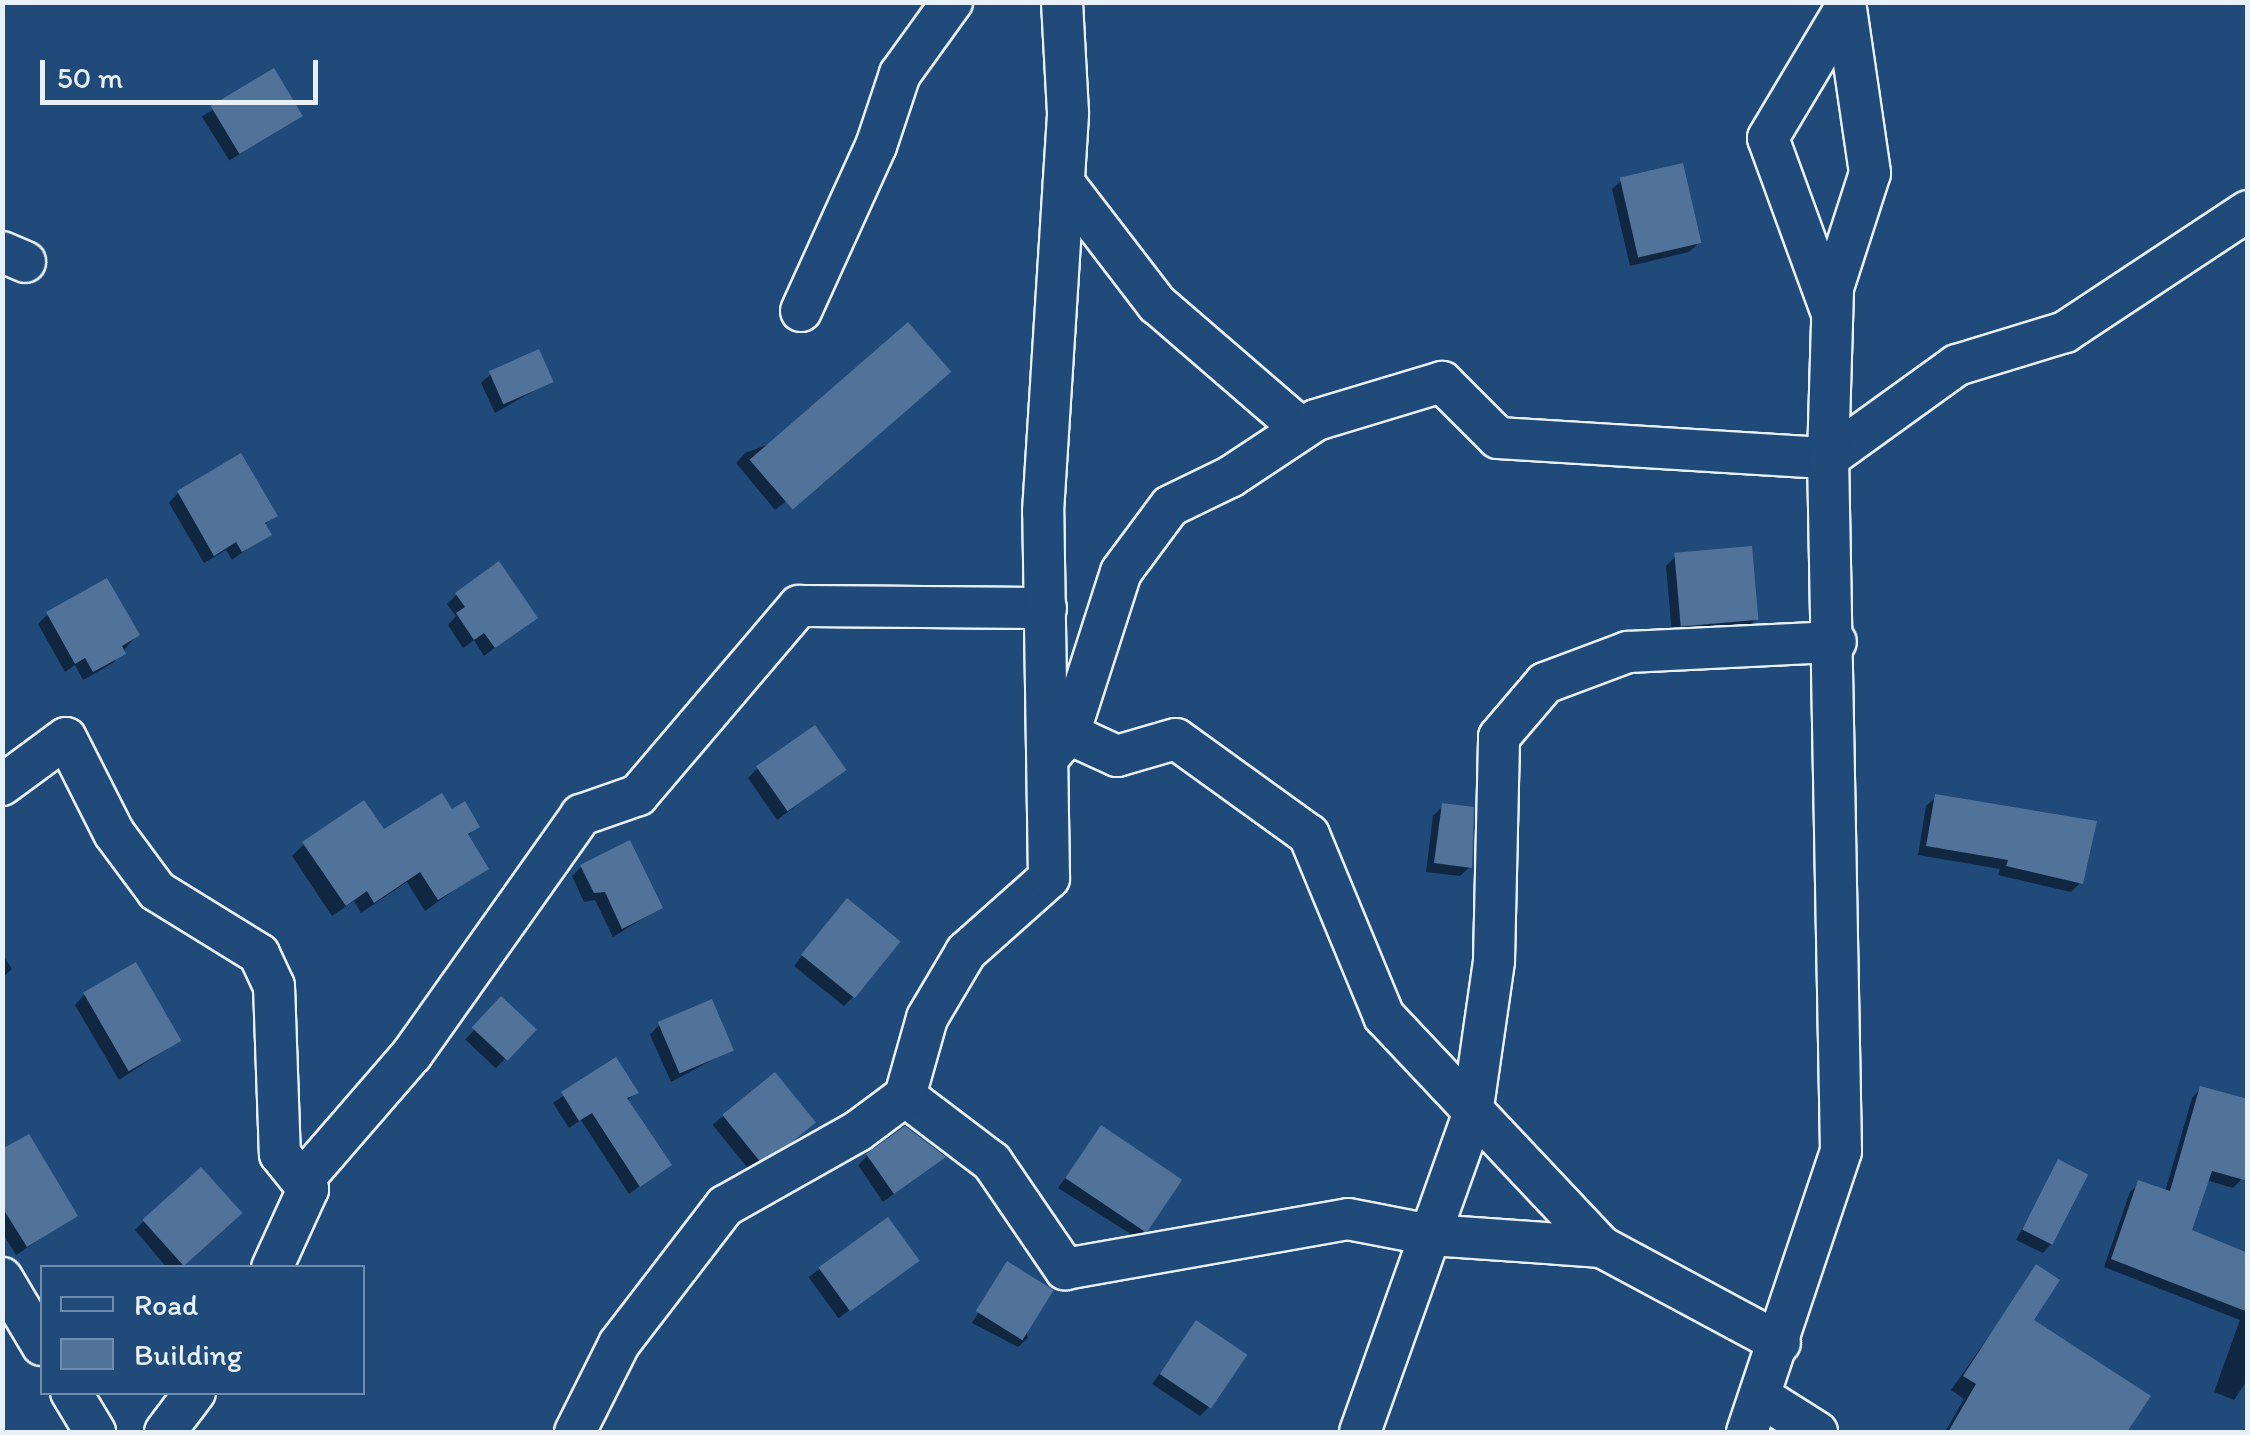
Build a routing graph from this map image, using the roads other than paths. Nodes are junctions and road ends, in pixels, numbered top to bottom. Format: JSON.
{"nodes":[{"id":1,"x":952,"y":2,"type":"edge"},
{"id":2,"x":1062,"y":2,"type":"edge"},
{"id":3,"x":1844,"y":7,"type":"edge"},
{"id":4,"x":1064,"y":183,"type":"junction"},
{"id":5,"x":2248,"y":211,"type":"edge"},
{"id":6,"x":801,"y":311,"type":"dead end"},
{"id":7,"x":1833,"y":314,"type":"junction"},
{"id":8,"x":1302,"y":429,"type":"junction"},
{"id":9,"x":1828,"y":458,"type":"junction"},
{"id":10,"x":1046,"y":608,"type":"junction"},
{"id":11,"x":1836,"y":642,"type":"junction"},
{"id":12,"x":1059,"y":745,"type":"junction"},
{"id":13,"x":2,"y":785,"type":"edge"},
{"id":14,"x":905,"y":1096,"type":"junction"},
{"id":15,"x":1473,"y":1110,"type":"junction"},
{"id":16,"x":302,"y":1181,"type":"junction"},
{"id":17,"x":1430,"y":1235,"type":"junction"},
{"id":18,"x":1602,"y":1248,"type":"junction"},
{"id":19,"x":273,"y":1265,"type":"edge"},
{"id":20,"x":2,"y":1278,"type":"edge"},
{"id":21,"x":40,"y":1342,"type":"edge"},
{"id":22,"x":1780,"y":1344,"type":"junction"},
{"id":23,"x":73,"y":1395,"type":"edge"},
{"id":24,"x":193,"y":1395,"type":"edge"},
{"id":25,"x":1755,"y":1415,"type":"edge"},
{"id":26,"x":95,"y":1432,"type":"edge"},
{"id":27,"x":165,"y":1432,"type":"edge"},
{"id":28,"x":574,"y":1432,"type":"edge"},
{"id":29,"x":1360,"y":1432,"type":"edge"},
{"id":30,"x":1816,"y":1432,"type":"edge"}],
"edges":[{"from":1,"to":6,"type":"street"},
{"from":2,"to":4,"type":"street"},
{"from":3,"to":7,"type":"street"},
{"from":3,"to":7,"type":"street"},
{"from":4,"to":8,"type":"street"},
{"from":4,"to":10,"type":"street"},
{"from":5,"to":9,"type":"street"},
{"from":7,"to":9,"type":"street"},
{"from":8,"to":9,"type":"street"},
{"from":8,"to":12,"type":"street"},
{"from":9,"to":11,"type":"street"},
{"from":10,"to":12,"type":"street"},
{"from":10,"to":16,"type":"street"},
{"from":11,"to":15,"type":"street"},
{"from":11,"to":22,"type":"street"},
{"from":12,"to":14,"type":"street"},
{"from":12,"to":15,"type":"street"},
{"from":13,"to":16,"type":"street"},
{"from":14,"to":17,"type":"street"},
{"from":14,"to":28,"type":"street"},
{"from":15,"to":17,"type":"street"},
{"from":15,"to":18,"type":"street"},
{"from":16,"to":19,"type":"street"},
{"from":17,"to":18,"type":"street"},
{"from":17,"to":29,"type":"street"},
{"from":18,"to":22,"type":"street"},
{"from":20,"to":21,"type":"street"},
{"from":22,"to":25,"type":"street"},
{"from":23,"to":26,"type":"street"},
{"from":24,"to":27,"type":"street"},
{"from":25,"to":30,"type":"street"}]}
